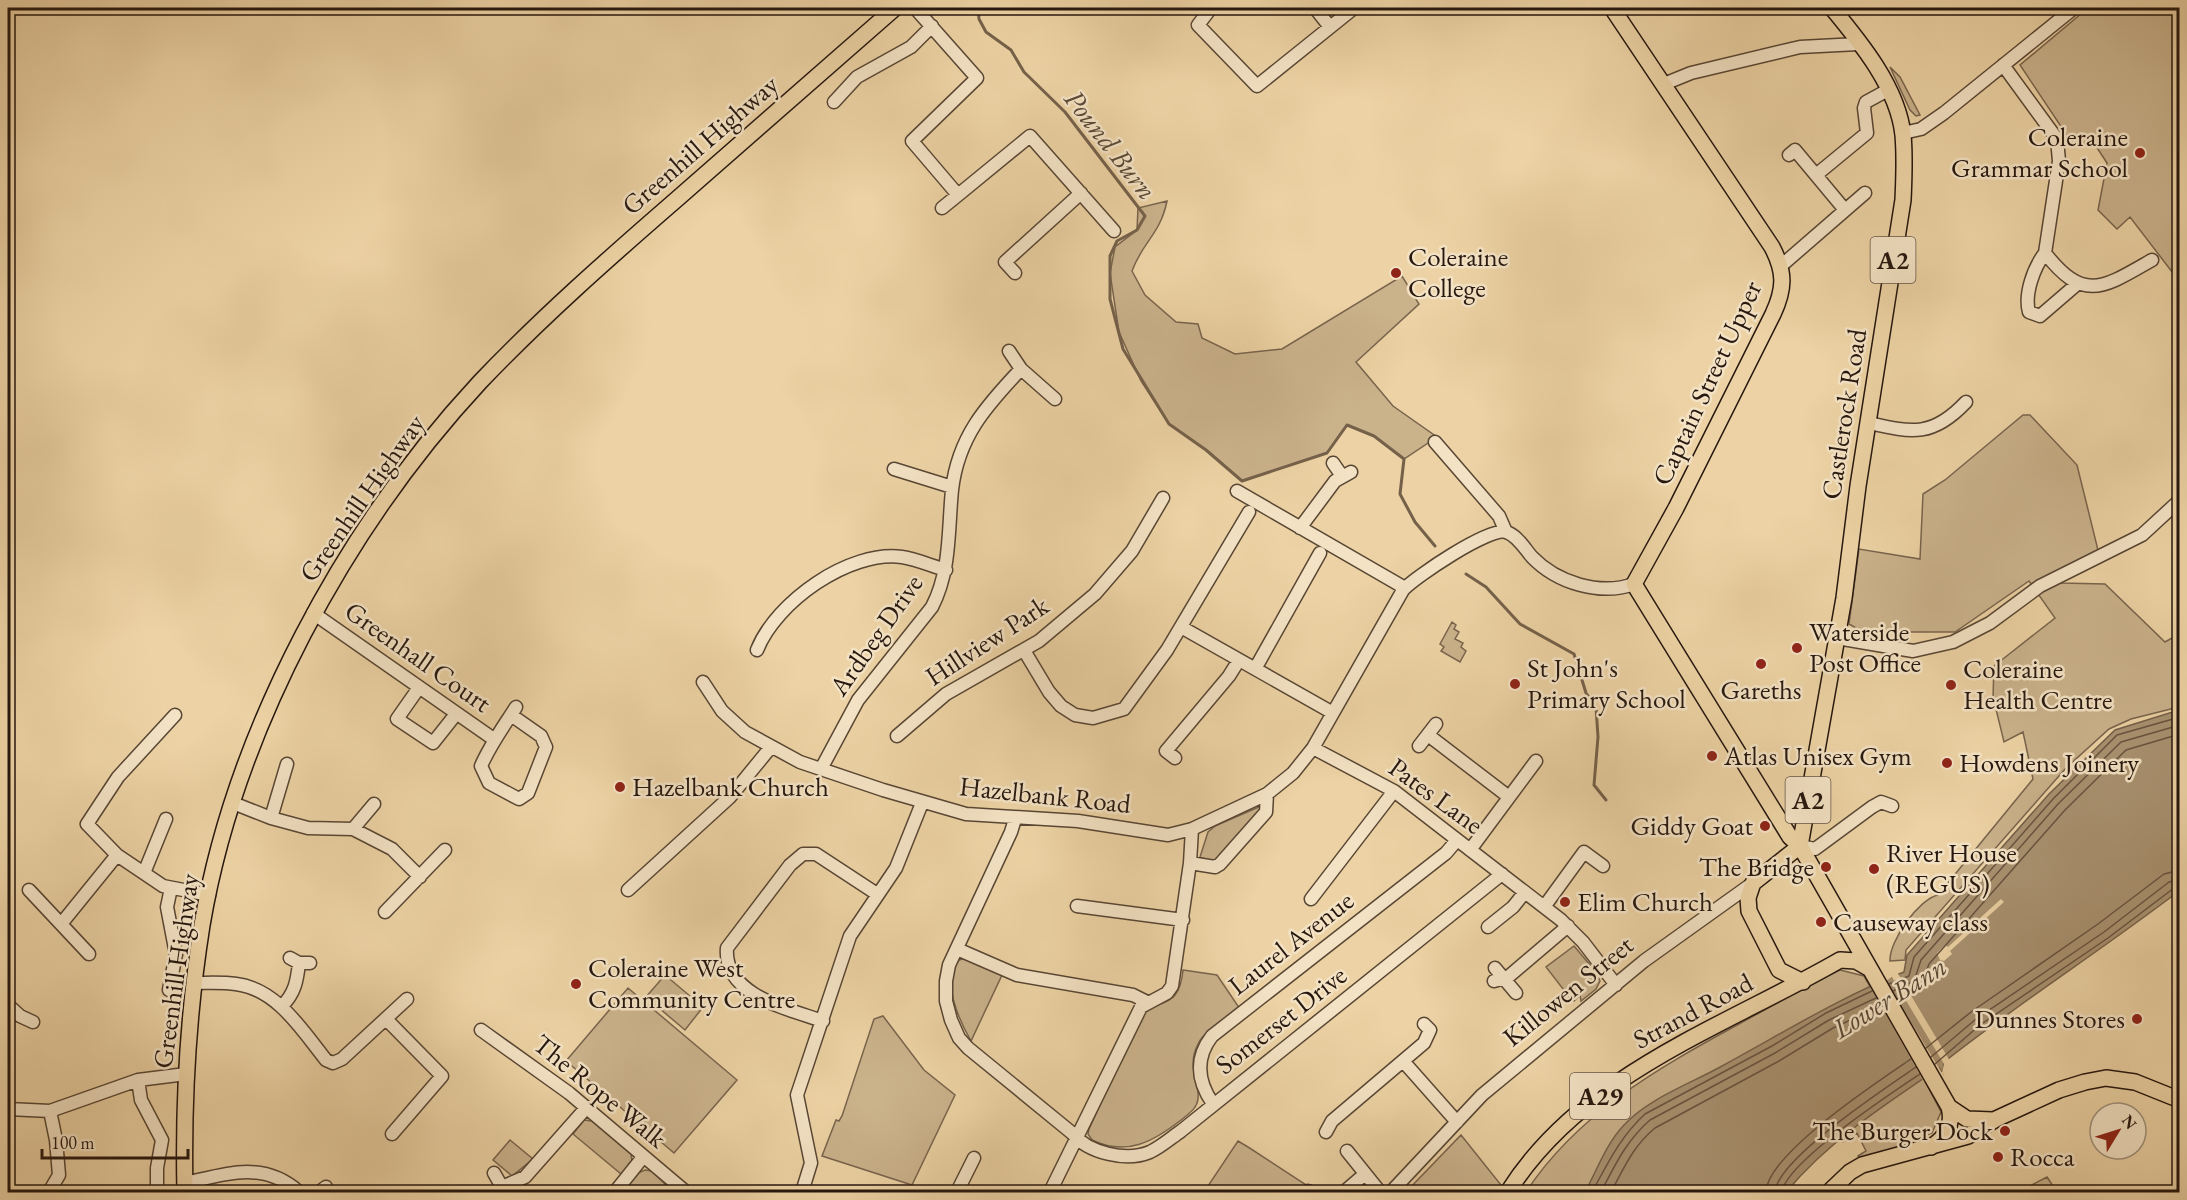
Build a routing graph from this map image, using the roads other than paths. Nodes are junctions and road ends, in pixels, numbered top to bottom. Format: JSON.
{"nodes":[{"id":1,"x":895,"y":8,"type":"edge"},
{"id":2,"x":915,"y":8,"type":"edge"},
{"id":3,"x":1211,"y":8,"type":"edge"},
{"id":4,"x":1315,"y":8,"type":"edge"},
{"id":5,"x":1354,"y":8,"type":"edge"},
{"id":6,"x":1612,"y":8,"type":"edge"},
{"id":7,"x":1832,"y":8,"type":"edge"},
{"id":8,"x":2074,"y":8,"type":"edge"},
{"id":9,"x":932,"y":26,"type":"junction"},
{"id":10,"x":1330,"y":27,"type":"junction"},
{"id":11,"x":1858,"y":44,"type":"junction"},
{"id":12,"x":2003,"y":65,"type":"junction"},
{"id":13,"x":1664,"y":84,"type":"junction"},
{"id":14,"x":1888,"y":90,"type":"junction"},
{"id":15,"x":834,"y":102,"type":"dead end"},
{"id":16,"x":1903,"y":133,"type":"junction"},
{"id":17,"x":1789,"y":155,"type":"dead end"},
{"id":18,"x":1816,"y":175,"type":"junction"},
{"id":19,"x":1080,"y":193,"type":"junction"},
{"id":20,"x":1865,"y":193,"type":"dead end"},
{"id":21,"x":958,"y":195,"type":"junction"},
{"id":22,"x":942,"y":208,"type":"dead end"},
{"id":23,"x":1845,"y":210,"type":"junction"},
{"id":24,"x":1114,"y":231,"type":"dead end"},
{"id":25,"x":2045,"y":252,"type":"junction"},
{"id":26,"x":2152,"y":260,"type":"dead end"},
{"id":27,"x":1782,"y":265,"type":"junction"},
{"id":28,"x":1015,"y":273,"type":"dead end"},
{"id":29,"x":2076,"y":285,"type":"junction"},
{"id":30,"x":1009,"y":351,"type":"dead end"},
{"id":31,"x":1021,"y":369,"type":"junction"},
{"id":32,"x":1055,"y":399,"type":"dead end"},
{"id":33,"x":1966,"y":402,"type":"dead end"},
{"id":34,"x":1869,"y":423,"type":"junction"},
{"id":35,"x":1435,"y":442,"type":"dead end"},
{"id":36,"x":1333,"y":463,"type":"dead end"},
{"id":37,"x":894,"y":469,"type":"dead end"},
{"id":38,"x":952,"y":487,"type":"junction"},
{"id":39,"x":1237,"y":491,"type":"dead end"},
{"id":40,"x":1163,"y":498,"type":"dead end"},
{"id":41,"x":2180,"y":500,"type":"edge"},
{"id":42,"x":1249,"y":512,"type":"dead end"},
{"id":43,"x":1300,"y":528,"type":"junction"},
{"id":44,"x":1506,"y":532,"type":"junction"},
{"id":45,"x":1320,"y":553,"type":"dead end"},
{"id":46,"x":946,"y":570,"type":"junction"},
{"id":47,"x":1634,"y":584,"type":"junction"},
{"id":48,"x":1405,"y":588,"type":"junction"},
{"id":49,"x":313,"y":614,"type":"junction"},
{"id":50,"x":1181,"y":627,"type":"junction"},
{"id":51,"x":1837,"y":638,"type":"junction"},
{"id":52,"x":757,"y":650,"type":"dead end"},
{"id":53,"x":1025,"y":652,"type":"junction"},
{"id":54,"x":1239,"y":660,"type":"junction"},
{"id":55,"x":1255,"y":669,"type":"junction"},
{"id":56,"x":703,"y":682,"type":"dead end"},
{"id":57,"x":418,"y":689,"type":"junction"},
{"id":58,"x":1333,"y":712,"type":"junction"},
{"id":59,"x":456,"y":714,"type":"junction"},
{"id":60,"x":175,"y":715,"type":"dead end"},
{"id":61,"x":1436,"y":724,"type":"dead end"},
{"id":62,"x":1428,"y":735,"type":"junction"},
{"id":63,"x":897,"y":736,"type":"dead end"},
{"id":64,"x":495,"y":740,"type":"junction"},
{"id":65,"x":1419,"y":746,"type":"dead end"},
{"id":66,"x":771,"y":747,"type":"junction"},
{"id":67,"x":1313,"y":748,"type":"junction"},
{"id":68,"x":1175,"y":758,"type":"dead end"},
{"id":69,"x":1536,"y":761,"type":"dead end"},
{"id":70,"x":287,"y":764,"type":"dead end"},
{"id":71,"x":821,"y":769,"type":"junction"},
{"id":72,"x":1394,"y":792,"type":"junction"},
{"id":73,"x":1267,"y":794,"type":"junction"},
{"id":74,"x":1509,"y":797,"type":"junction"},
{"id":75,"x":234,"y":803,"type":"junction"},
{"id":76,"x":922,"y":803,"type":"junction"},
{"id":77,"x":374,"y":804,"type":"dead end"},
{"id":78,"x":1892,"y":806,"type":"dead end"},
{"id":79,"x":271,"y":818,"type":"junction"},
{"id":80,"x":166,"y":819,"type":"dead end"},
{"id":81,"x":1015,"y":819,"type":"junction"},
{"id":82,"x":353,"y":829,"type":"junction"},
{"id":83,"x":1192,"y":829,"type":"junction"},
{"id":84,"x":1457,"y":840,"type":"junction"},
{"id":85,"x":1800,"y":846,"type":"junction"},
{"id":86,"x":445,"y":850,"type":"dead end"},
{"id":87,"x":1470,"y":850,"type":"junction"},
{"id":88,"x":117,"y":855,"type":"junction"},
{"id":89,"x":1190,"y":863,"type":"junction"},
{"id":90,"x":1603,"y":866,"type":"dead end"},
{"id":91,"x":144,"y":873,"type":"junction"},
{"id":92,"x":1502,"y":874,"type":"junction"},
{"id":93,"x":420,"y":877,"type":"junction"},
{"id":94,"x":1753,"y":883,"type":"junction"},
{"id":95,"x":171,"y":888,"type":"junction"},
{"id":96,"x":29,"y":890,"type":"dead end"},
{"id":97,"x":628,"y":890,"type":"dead end"},
{"id":98,"x":1525,"y":892,"type":"junction"},
{"id":99,"x":877,"y":894,"type":"junction"},
{"id":100,"x":209,"y":895,"type":"junction"},
{"id":101,"x":1311,"y":898,"type":"dead end"},
{"id":102,"x":1077,"y":906,"type":"dead end"},
{"id":103,"x":1544,"y":907,"type":"junction"},
{"id":104,"x":1719,"y":910,"type":"junction"},
{"id":105,"x":1749,"y":911,"type":"junction"},
{"id":106,"x":385,"y":912,"type":"dead end"},
{"id":107,"x":1182,"y":920,"type":"junction"},
{"id":108,"x":61,"y":924,"type":"junction"},
{"id":109,"x":1568,"y":926,"type":"junction"},
{"id":110,"x":1488,"y":927,"type":"dead end"},
{"id":111,"x":1852,"y":936,"type":"junction"},
{"id":112,"x":957,"y":949,"type":"junction"},
{"id":113,"x":89,"y":954,"type":"dead end"},
{"id":114,"x":1840,"y":960,"type":"junction"},
{"id":115,"x":300,"y":962,"type":"dead end"},
{"id":116,"x":1863,"y":962,"type":"junction"},
{"id":117,"x":1495,"y":968,"type":"dead end"},
{"id":118,"x":1779,"y":970,"type":"junction"},
{"id":119,"x":156,"y":974,"type":"dead end"},
{"id":120,"x":170,"y":976,"type":"junction"},
{"id":121,"x":1499,"y":980,"type":"junction"},
{"id":122,"x":1803,"y":981,"type":"junction"},
{"id":123,"x":194,"y":983,"type":"junction"},
{"id":124,"x":1616,"y":985,"type":"junction"},
{"id":125,"x":169,"y":990,"type":"dead end"},
{"id":126,"x":1516,"y":993,"type":"dead end"},
{"id":127,"x":406,"y":999,"type":"dead end"},
{"id":128,"x":1765,"y":1001,"type":"junction"},
{"id":129,"x":1146,"y":1002,"type":"junction"},
{"id":130,"x":8,"y":1005,"type":"edge"},
{"id":131,"x":282,"y":1006,"type":"junction"},
{"id":132,"x":386,"y":1019,"type":"junction"},
{"id":133,"x":823,"y":1021,"type":"junction"},
{"id":134,"x":33,"y":1023,"type":"dead end"},
{"id":135,"x":1424,"y":1024,"type":"dead end"},
{"id":136,"x":481,"y":1030,"type":"dead end"},
{"id":137,"x":1403,"y":1061,"type":"junction"},
{"id":138,"x":186,"y":1074,"type":"junction"},
{"id":139,"x":138,"y":1080,"type":"junction"},
{"id":140,"x":2180,"y":1100,"type":"edge"},
{"id":141,"x":1213,"y":1104,"type":"junction"},
{"id":142,"x":1949,"y":1107,"type":"junction"},
{"id":143,"x":586,"y":1108,"type":"junction"},
{"id":144,"x":8,"y":1109,"type":"edge"},
{"id":145,"x":50,"y":1111,"type":"junction"},
{"id":146,"x":1996,"y":1119,"type":"junction"},
{"id":147,"x":1457,"y":1122,"type":"junction"},
{"id":148,"x":1326,"y":1132,"type":"dead end"},
{"id":149,"x":392,"y":1134,"type":"dead end"},
{"id":150,"x":1076,"y":1138,"type":"junction"},
{"id":151,"x":1931,"y":1147,"type":"junction"},
{"id":152,"x":1347,"y":1151,"type":"dead end"},
{"id":153,"x":643,"y":1157,"type":"junction"},
{"id":154,"x":974,"y":1158,"type":"dead end"},
{"id":155,"x":494,"y":1173,"type":"dead end"},
{"id":156,"x":1365,"y":1174,"type":"junction"},
{"id":157,"x":185,"y":1188,"type":"edge"},
{"id":158,"x":49,"y":1192,"type":"edge"},
{"id":159,"x":157,"y":1192,"type":"edge"},
{"id":160,"x":299,"y":1192,"type":"edge"},
{"id":161,"x":615,"y":1192,"type":"edge"},
{"id":162,"x":683,"y":1192,"type":"edge"},
{"id":163,"x":802,"y":1192,"type":"edge"},
{"id":164,"x":957,"y":1192,"type":"edge"},
{"id":165,"x":1050,"y":1192,"type":"edge"},
{"id":166,"x":1344,"y":1192,"type":"edge"},
{"id":167,"x":1380,"y":1192,"type":"edge"},
{"id":168,"x":1391,"y":1192,"type":"edge"},
{"id":169,"x":1508,"y":1192,"type":"edge"},
{"id":170,"x":1829,"y":1192,"type":"edge"}],
"edges":[{"from":1,"to":49,"type":"main road","name":"Greenhill Highway"},
{"from":2,"to":9,"type":"street"},
{"from":3,"to":10,"type":"street"},
{"from":4,"to":10,"type":"street"},
{"from":5,"to":10,"type":"street"},
{"from":6,"to":13,"type":"main road","name":"Captain Street Upper"},
{"from":7,"to":11,"type":"main road","name":"Castlerock Road","number":"A2"},
{"from":8,"to":12,"type":"street"},
{"from":9,"to":15,"type":"street"},
{"from":9,"to":21,"type":"street"},
{"from":11,"to":13,"type":"street"},
{"from":11,"to":14,"type":"main road","name":"Castlerock Road","number":"A2"},
{"from":12,"to":16,"type":"street"},
{"from":12,"to":25,"type":"street"},
{"from":13,"to":27,"type":"main road","name":"Captain Street Upper"},
{"from":14,"to":16,"type":"main road","name":"Castlerock Road","number":"A2"},
{"from":14,"to":18,"type":"street"},
{"from":16,"to":34,"type":"main road","name":"Castlerock Road","number":"A2"},
{"from":17,"to":18,"type":"street"},
{"from":18,"to":23,"type":"street"},
{"from":19,"to":21,"type":"street"},
{"from":19,"to":24,"type":"street"},
{"from":19,"to":28,"type":"street"},
{"from":20,"to":23,"type":"street"},
{"from":21,"to":22,"type":"street"},
{"from":23,"to":27,"type":"street"},
{"from":25,"to":29,"type":"street"},
{"from":25,"to":29,"type":"street"},
{"from":26,"to":29,"type":"street"},
{"from":27,"to":47,"type":"main road","name":"Captain Street Upper"},
{"from":30,"to":31,"type":"street"},
{"from":31,"to":32,"type":"street"},
{"from":31,"to":38,"type":"street","name":"Ardbeg Drive"},
{"from":33,"to":34,"type":"street"},
{"from":34,"to":51,"type":"main road","name":"Castlerock Road","number":"A2"},
{"from":35,"to":44,"type":"street"},
{"from":36,"to":43,"type":"street"},
{"from":37,"to":38,"type":"street"},
{"from":38,"to":46,"type":"street","name":"Ardbeg Drive"},
{"from":39,"to":43,"type":"street"},
{"from":40,"to":53,"type":"street","name":"Hillview Park"},
{"from":41,"to":51,"type":"street"},
{"from":42,"to":50,"type":"street"},
{"from":43,"to":48,"type":"street"},
{"from":44,"to":47,"type":"street"},
{"from":44,"to":48,"type":"street","name":"Hazelbank Road"},
{"from":45,"to":55,"type":"street"},
{"from":46,"to":52,"type":"street"},
{"from":46,"to":71,"type":"street","name":"Ardbeg Drive"},
{"from":47,"to":85,"type":"main road"},
{"from":48,"to":58,"type":"street","name":"Hazelbank Road"},
{"from":49,"to":57,"type":"street","name":"Greenhall Court"},
{"from":49,"to":75,"type":"main road","name":"Greenhill Highway"},
{"from":50,"to":53,"type":"street"},
{"from":50,"to":54,"type":"street"},
{"from":51,"to":85,"type":"main road","name":"Castlerock Road","number":"A2"},
{"from":53,"to":63,"type":"street","name":"Hillview Park"},
{"from":54,"to":55,"type":"street"},
{"from":54,"to":68,"type":"street"},
{"from":55,"to":58,"type":"street"},
{"from":56,"to":66,"type":"street","name":"Hazelbank Road"},
{"from":57,"to":59,"type":"street","name":"Greenhall Court"},
{"from":57,"to":59,"type":"street"},
{"from":58,"to":67,"type":"street","name":"Hazelbank Road"},
{"from":59,"to":64,"type":"street","name":"Greenhall Court"},
{"from":60,"to":88,"type":"street"},
{"from":61,"to":62,"type":"street"},
{"from":62,"to":65,"type":"street"},
{"from":62,"to":74,"type":"street"},
{"from":64,"to":64,"type":"street","name":"Greenhall Court"},
{"from":66,"to":71,"type":"street","name":"Hazelbank Road"},
{"from":66,"to":97,"type":"street"},
{"from":67,"to":72,"type":"street","name":"Pates Lane"},
{"from":67,"to":73,"type":"street","name":"Hazelbank Road"},
{"from":69,"to":74,"type":"street"},
{"from":70,"to":79,"type":"street"},
{"from":71,"to":76,"type":"street","name":"Hazelbank Road"},
{"from":72,"to":84,"type":"street","name":"Pates Lane"},
{"from":72,"to":101,"type":"street"},
{"from":73,"to":83,"type":"street","name":"Hazelbank Road"},
{"from":73,"to":89,"type":"street"},
{"from":74,"to":87,"type":"street"},
{"from":75,"to":79,"type":"street"},
{"from":75,"to":100,"type":"main road","name":"Greenhill Highway"},
{"from":76,"to":81,"type":"street","name":"Hazelbank Road"},
{"from":76,"to":99,"type":"street"},
{"from":77,"to":82,"type":"street"},
{"from":78,"to":85,"type":"street"},
{"from":79,"to":82,"type":"street"},
{"from":80,"to":91,"type":"street"},
{"from":81,"to":83,"type":"street","name":"Hazelbank Road"},
{"from":81,"to":112,"type":"street","name":"Somerset Drive"},
{"from":82,"to":93,"type":"street"},
{"from":83,"to":89,"type":"street"},
{"from":84,"to":87,"type":"street","name":"Pates Lane"},
{"from":84,"to":141,"type":"street","name":"Laurel Avenue"},
{"from":85,"to":94,"type":"main road","name":"Killowen Street"},
{"from":85,"to":111,"type":"main road","number":"A2"},
{"from":86,"to":93,"type":"street"},
{"from":87,"to":92,"type":"street","name":"Pates Lane"},
{"from":88,"to":91,"type":"street"},
{"from":88,"to":108,"type":"street"},
{"from":89,"to":107,"type":"street"},
{"from":90,"to":103,"type":"street"},
{"from":91,"to":95,"type":"street"},
{"from":92,"to":98,"type":"street","name":"Pates Lane"},
{"from":92,"to":141,"type":"street","name":"Somerset Drive"},
{"from":93,"to":106,"type":"street"},
{"from":94,"to":104,"type":"street","name":"Killowen Street"},
{"from":94,"to":105,"type":"main road"},
{"from":95,"to":100,"type":"street"},
{"from":95,"to":120,"type":"street"},
{"from":96,"to":108,"type":"street"},
{"from":98,"to":103,"type":"street","name":"Pates Lane"},
{"from":98,"to":110,"type":"street"},
{"from":99,"to":133,"type":"street"},
{"from":99,"to":133,"type":"street"},
{"from":100,"to":123,"type":"main road","name":"Greenhill Highway"},
{"from":102,"to":107,"type":"street"},
{"from":103,"to":109,"type":"street","name":"Pates Lane"},
{"from":104,"to":105,"type":"street"},
{"from":104,"to":124,"type":"street","name":"Killowen Street"},
{"from":105,"to":118,"type":"main road"},
{"from":107,"to":129,"type":"street"},
{"from":108,"to":113,"type":"street"},
{"from":109,"to":121,"type":"street"},
{"from":109,"to":124,"type":"street","name":"Pates Lane"},
{"from":111,"to":114,"type":"main road"},
{"from":111,"to":116,"type":"main road","number":"A2"},
{"from":112,"to":129,"type":"street"},
{"from":112,"to":150,"type":"street","name":"Somerset Drive"},
{"from":114,"to":116,"type":"main road"},
{"from":114,"to":122,"type":"main road","name":"Strand Road","number":"A29"},
{"from":115,"to":131,"type":"street"},
{"from":116,"to":142,"type":"main road","number":"A2"},
{"from":117,"to":121,"type":"street"},
{"from":118,"to":122,"type":"main road"},
{"from":118,"to":128,"type":"main road"},
{"from":119,"to":120,"type":"street"},
{"from":120,"to":125,"type":"street"},
{"from":121,"to":126,"type":"street"},
{"from":122,"to":128,"type":"main road","name":"Strand Road","number":"A29"},
{"from":123,"to":131,"type":"street"},
{"from":123,"to":138,"type":"main road","name":"Greenhill Highway"},
{"from":124,"to":147,"type":"street","name":"Killowen Street"},
{"from":127,"to":132,"type":"street"},
{"from":128,"to":169,"type":"main road","name":"Strand Road","number":"A29"},
{"from":129,"to":150,"type":"street"},
{"from":130,"to":134,"type":"street"},
{"from":131,"to":132,"type":"street"},
{"from":132,"to":149,"type":"street"},
{"from":133,"to":163,"type":"street"},
{"from":135,"to":137,"type":"street"},
{"from":136,"to":143,"type":"street","name":"The Rope Walk"},
{"from":137,"to":147,"type":"street"},
{"from":137,"to":148,"type":"street"},
{"from":138,"to":139,"type":"street"},
{"from":138,"to":157,"type":"main road","name":"Greenhill Highway"},
{"from":139,"to":145,"type":"street"},
{"from":139,"to":159,"type":"street"},
{"from":140,"to":146,"type":"main road","number":"A2"},
{"from":141,"to":150,"type":"street","name":"Somerset Drive"},
{"from":142,"to":146,"type":"main road","number":"A2"},
{"from":142,"to":151,"type":"main road"},
{"from":143,"to":153,"type":"street","name":"The Rope Walk"},
{"from":143,"to":155,"type":"street"},
{"from":144,"to":145,"type":"street"},
{"from":145,"to":158,"type":"street"},
{"from":146,"to":151,"type":"main road","number":"A2"},
{"from":147,"to":168,"type":"street","name":"Killowen Street"},
{"from":150,"to":165,"type":"street"},
{"from":151,"to":170,"type":"main road"},
{"from":152,"to":156,"type":"street"},
{"from":153,"to":161,"type":"street"},
{"from":153,"to":162,"type":"street","name":"The Rope Walk"},
{"from":154,"to":164,"type":"street"},
{"from":156,"to":166,"type":"street"},
{"from":156,"to":167,"type":"street"},
{"from":157,"to":160,"type":"street"}]}
